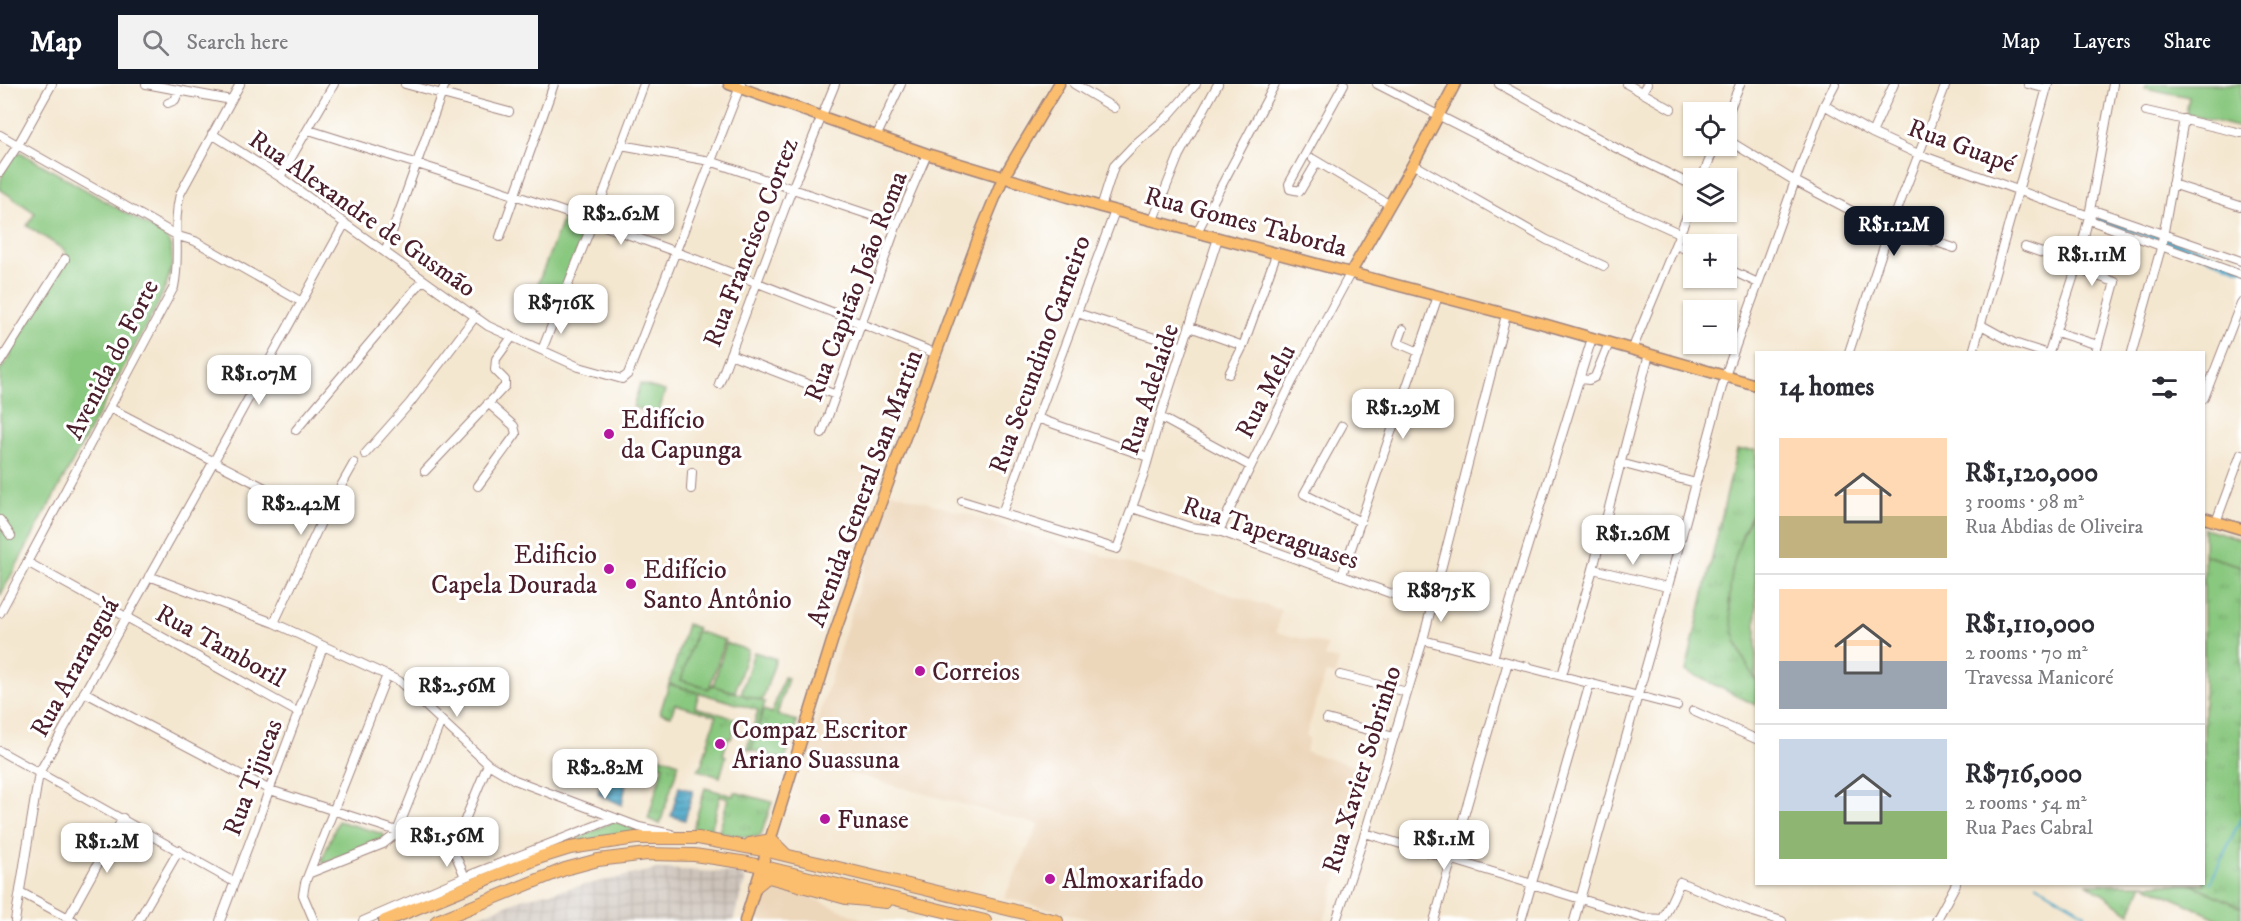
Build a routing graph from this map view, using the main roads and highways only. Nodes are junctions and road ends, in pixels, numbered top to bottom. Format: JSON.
{"nodes":[{"id":1,"x":1059,"y":84,"type":"edge"},
{"id":2,"x":1455,"y":84,"type":"edge"},
{"id":3,"x":736,"y":85,"type":"edge"},
{"id":4,"x":1003,"y":178,"type":"junction"},
{"id":5,"x":1351,"y":272,"type":"junction"},
{"id":6,"x":1755,"y":385,"type":"edge"},
{"id":7,"x":2205,"y":518,"type":"edge"},
{"id":8,"x":2241,"y":529,"type":"edge"},
{"id":9,"x":649,"y":834,"type":"junction"},
{"id":10,"x":704,"y":839,"type":"junction"},
{"id":11,"x":769,"y":845,"type":"junction"},
{"id":12,"x":647,"y":854,"type":"junction"},
{"id":13,"x":739,"y":861,"type":"junction"},
{"id":14,"x":766,"y":872,"type":"junction"},
{"id":15,"x":755,"y":887,"type":"junction"},
{"id":16,"x":931,"y":890,"type":"junction"},
{"id":17,"x":900,"y":900,"type":"junction"},
{"id":18,"x":385,"y":921,"type":"edge"},
{"id":19,"x":437,"y":921,"type":"edge"},
{"id":20,"x":745,"y":921,"type":"edge"},
{"id":21,"x":985,"y":921,"type":"edge"},
{"id":22,"x":1057,"y":921,"type":"edge"}],
"edges":[{"from":1,"to":4,"type":"main road","name":"Avenida General San Martin"},
{"from":2,"to":5,"type":"main road"},
{"from":3,"to":4,"type":"main road","name":"Rua Gomes Taborda"},
{"from":4,"to":5,"type":"main road","name":"Rua Gomes Taborda"},
{"from":4,"to":11,"type":"main road","name":"Avenida General San Martin"},
{"from":5,"to":6,"type":"main road","name":"Rua Gomes Taborda"},
{"from":7,"to":8,"type":"main road"},
{"from":9,"to":10,"type":"highway"},
{"from":9,"to":12,"type":"highway"},
{"from":9,"to":18,"type":"highway"},
{"from":10,"to":11,"type":"highway"},
{"from":10,"to":12,"type":"highway"},
{"from":11,"to":14,"type":"main road","name":"Avenida General San Martin"},
{"from":11,"to":16,"type":"highway"},
{"from":12,"to":13,"type":"highway"},
{"from":12,"to":19,"type":"highway"},
{"from":13,"to":14,"type":"highway"},
{"from":13,"to":15,"type":"highway"},
{"from":14,"to":15,"type":"highway"},
{"from":14,"to":17,"type":"highway"},
{"from":14,"to":17,"type":"highway"},
{"from":15,"to":20,"type":"main road"},
{"from":16,"to":17,"type":"highway"},
{"from":16,"to":22,"type":"highway"},
{"from":17,"to":21,"type":"highway"}]}
